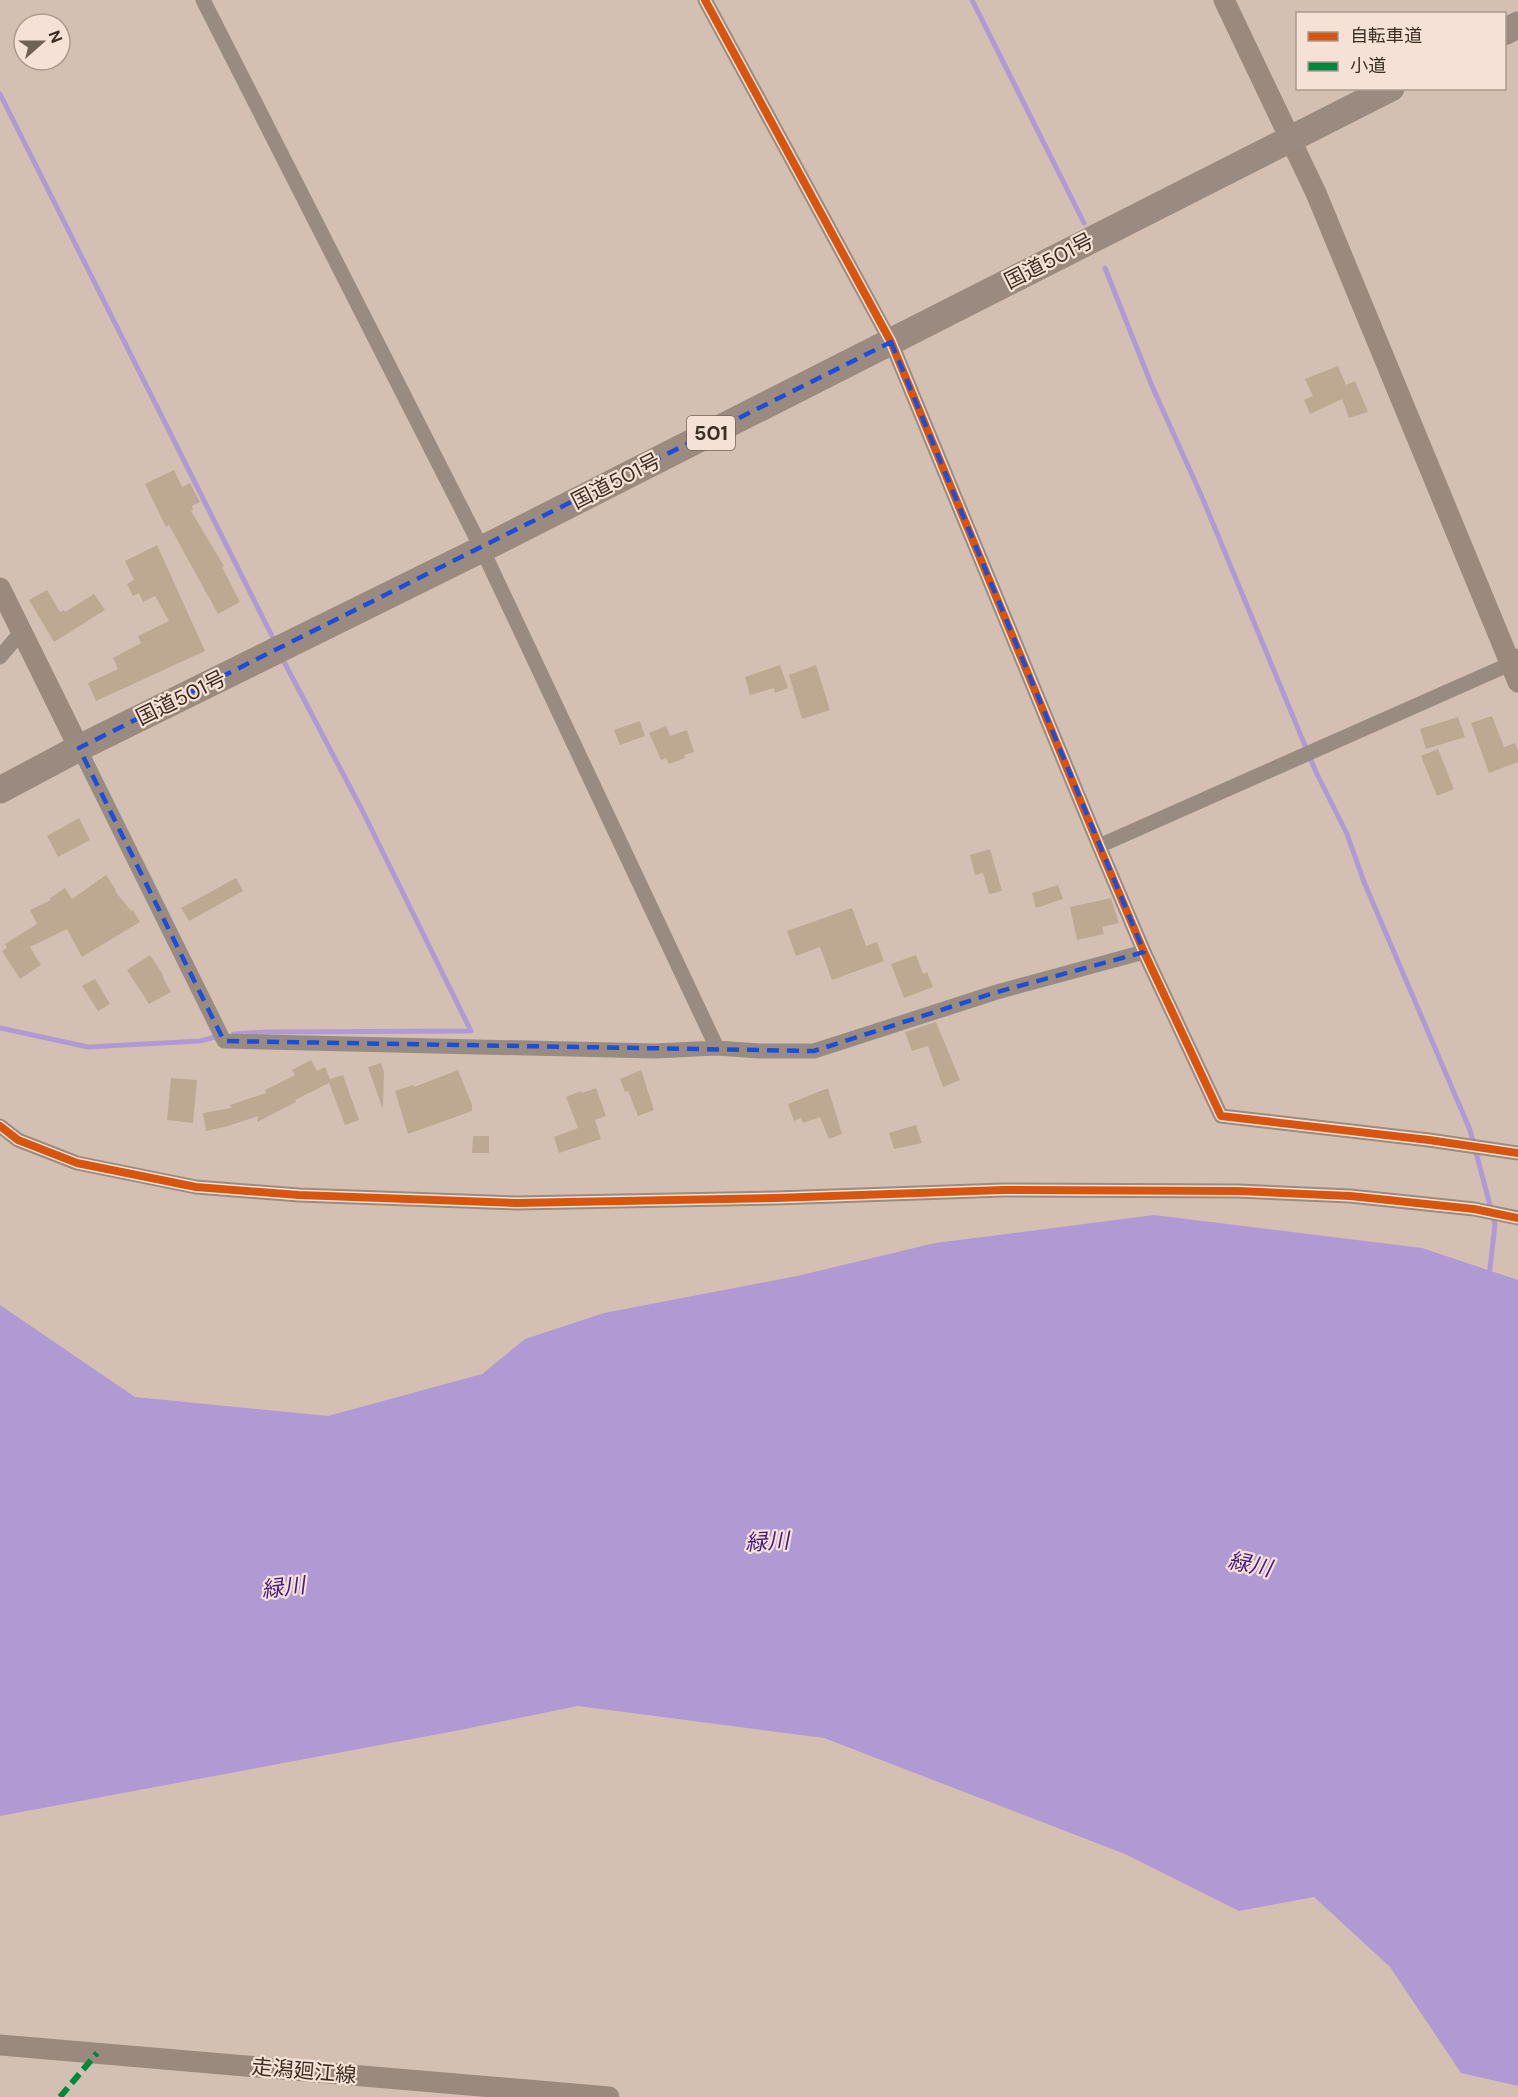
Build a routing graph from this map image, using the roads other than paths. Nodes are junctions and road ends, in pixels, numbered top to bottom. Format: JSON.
{"nodes":[{"id":1,"x":203,"y":0,"type":"edge"},
{"id":2,"x":705,"y":0,"type":"edge"},
{"id":3,"x":1224,"y":0,"type":"edge"},
{"id":4,"x":1387,"y":90,"type":"edge"},
{"id":5,"x":1291,"y":138,"type":"junction"},
{"id":6,"x":891,"y":342,"type":"junction"},
{"id":7,"x":482,"y":549,"type":"junction"},
{"id":8,"x":0,"y":588,"type":"edge"},
{"id":9,"x":22,"y":632,"type":"junction"},
{"id":10,"x":0,"y":657,"type":"edge"},
{"id":11,"x":1515,"y":667,"type":"edge"},
{"id":12,"x":79,"y":748,"type":"junction"},
{"id":13,"x":0,"y":790,"type":"edge"},
{"id":14,"x":1099,"y":846,"type":"junction"},
{"id":15,"x":1144,"y":952,"type":"junction"},
{"id":16,"x":717,"y":1048,"type":"junction"},
{"id":17,"x":0,"y":1126,"type":"edge"},
{"id":18,"x":1518,"y":1153,"type":"edge"},
{"id":19,"x":1518,"y":1218,"type":"edge"},
{"id":20,"x":0,"y":2045,"type":"edge"},
{"id":21,"x":609,"y":2097,"type":"edge"}],
"edges":[{"from":1,"to":7,"type":"street"},
{"from":2,"to":6,"type":"street"},
{"from":3,"to":5,"type":"street"},
{"from":4,"to":5,"type":"highway","name":"国道501号","number":"501"},
{"from":5,"to":6,"type":"highway","name":"国道501号","number":"501"},
{"from":5,"to":11,"type":"street"},
{"from":6,"to":7,"type":"highway","name":"国道501号","number":"501"},
{"from":6,"to":14,"type":"street"},
{"from":7,"to":12,"type":"highway","name":"国道501号","number":"501"},
{"from":7,"to":16,"type":"street"},
{"from":8,"to":9,"type":"street"},
{"from":9,"to":10,"type":"street"},
{"from":9,"to":12,"type":"street"},
{"from":11,"to":14,"type":"street"},
{"from":12,"to":13,"type":"highway","name":"国道501号","number":"501"},
{"from":12,"to":16,"type":"street"},
{"from":14,"to":15,"type":"street"},
{"from":15,"to":16,"type":"street"},
{"from":15,"to":18,"type":"street"},
{"from":17,"to":19,"type":"street"},
{"from":20,"to":21,"type":"street","name":"走潟廻江線"}]}
